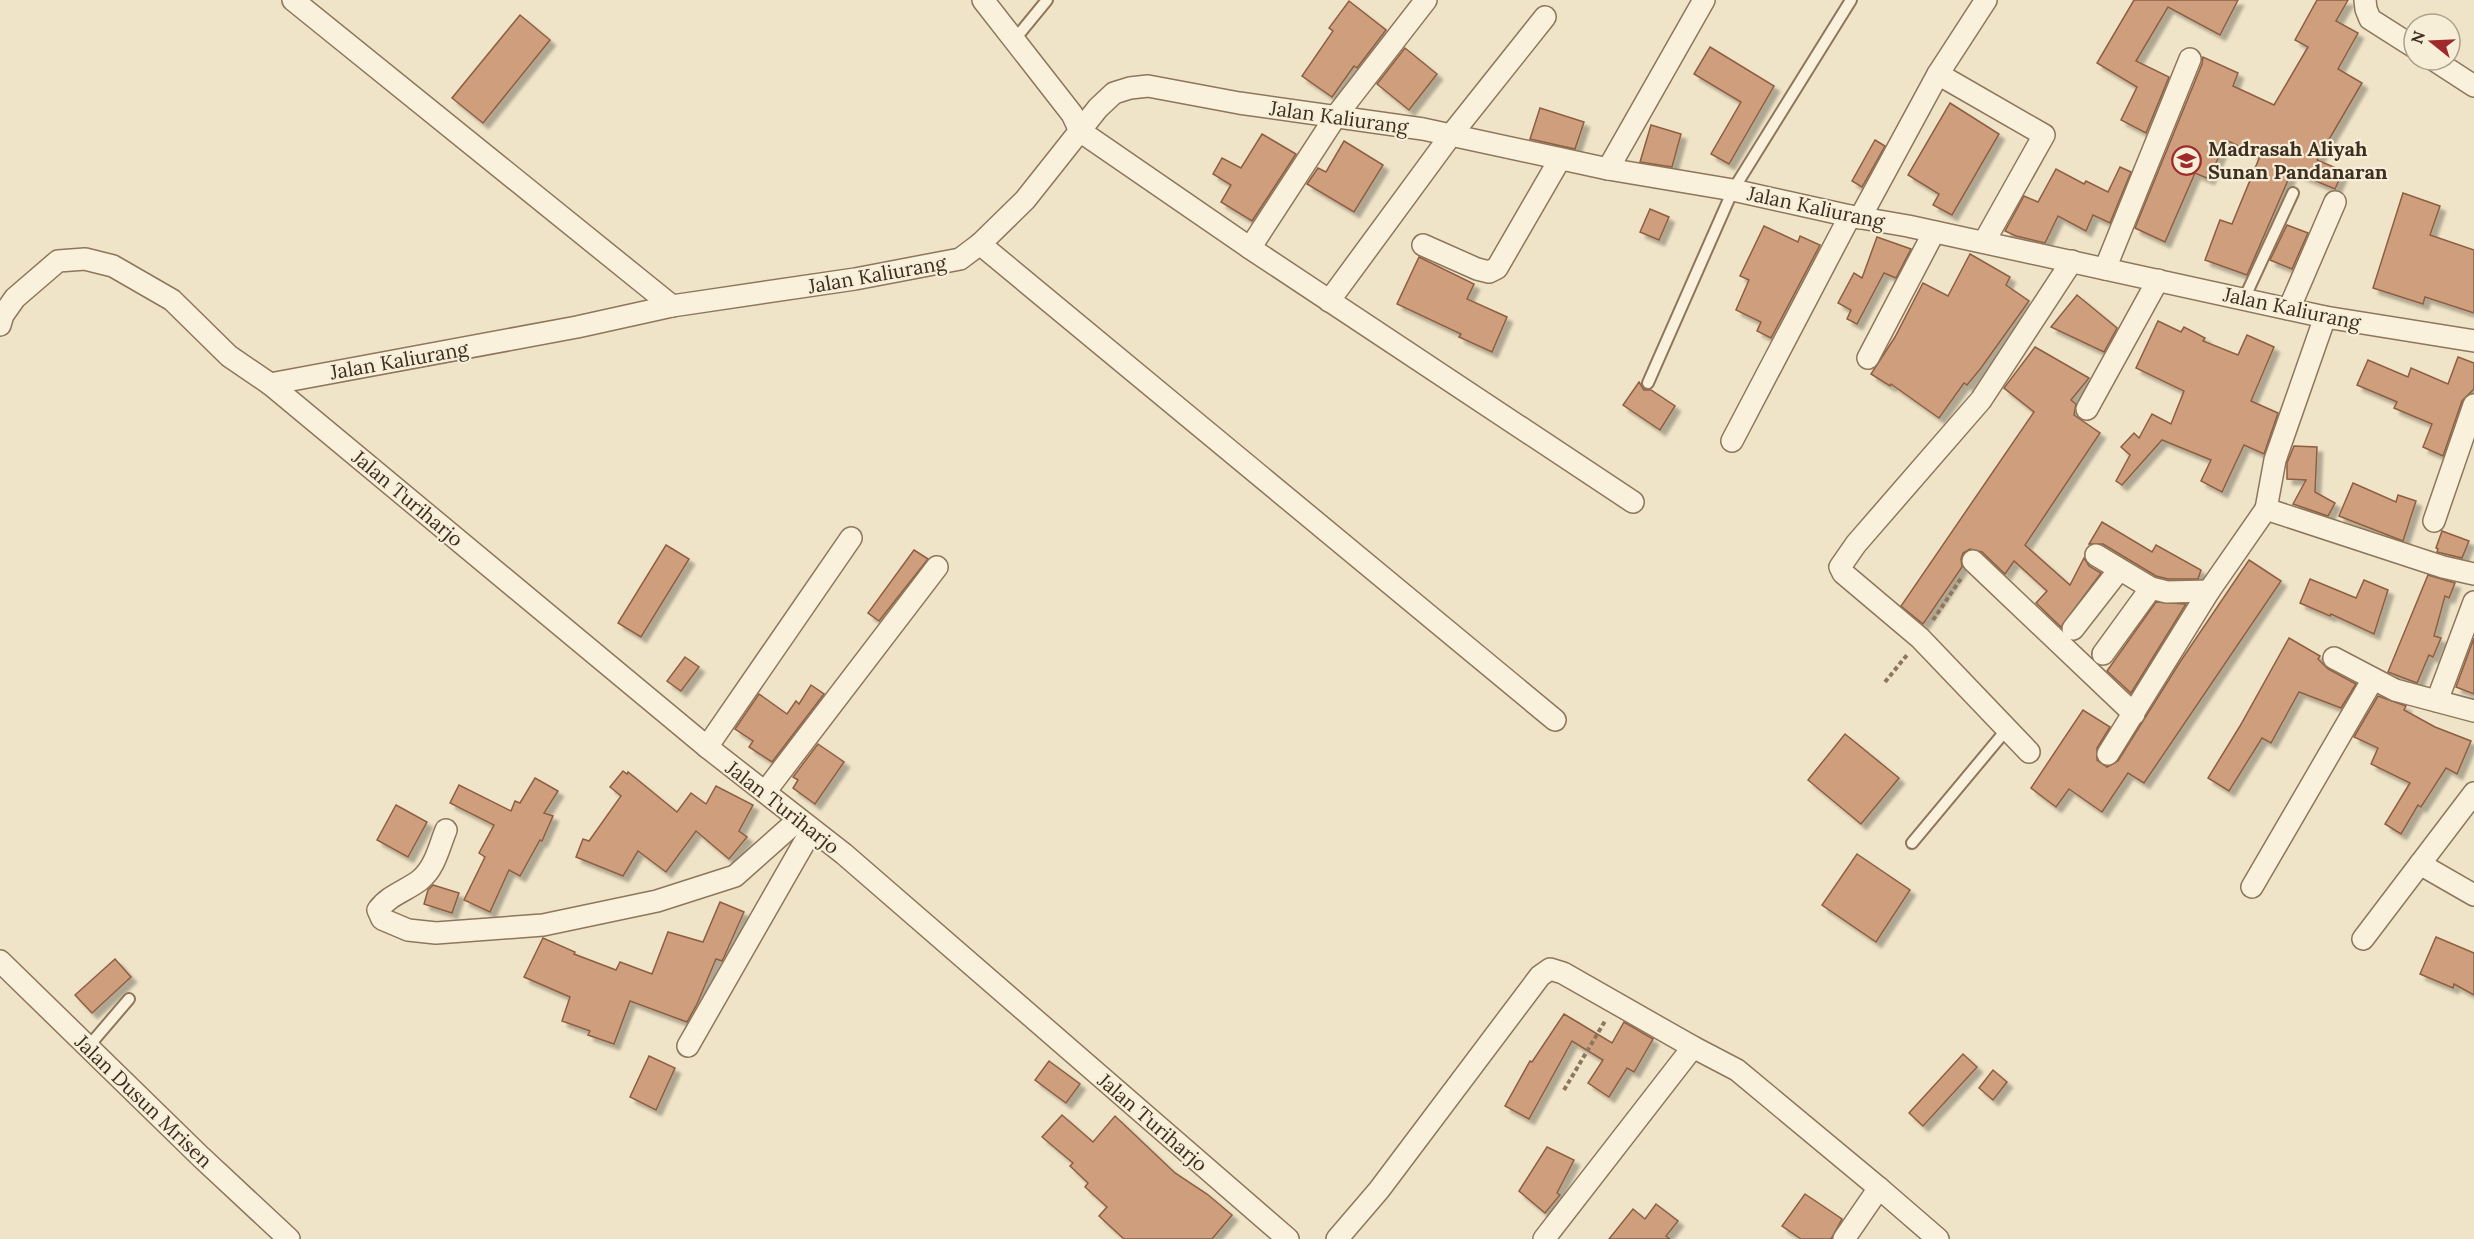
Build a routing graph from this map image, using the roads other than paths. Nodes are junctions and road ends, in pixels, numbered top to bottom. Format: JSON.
{"nodes":[{"id":1,"x":293,"y":0,"type":"edge"},
{"id":2,"x":983,"y":0,"type":"edge"},
{"id":3,"x":1047,"y":0,"type":"edge"},
{"id":4,"x":1426,"y":0,"type":"edge"},
{"id":5,"x":1704,"y":0,"type":"edge"},
{"id":6,"x":1851,"y":0,"type":"edge"},
{"id":7,"x":1986,"y":0,"type":"edge"},
{"id":8,"x":2365,"y":0,"type":"edge"},
{"id":9,"x":1545,"y":17,"type":"dead end"},
{"id":10,"x":1015,"y":39,"type":"junction"},
{"id":11,"x":2402,"y":39,"type":"edge"},
{"id":12,"x":2190,"y":59,"type":"dead end"},
{"id":13,"x":2452,"y":72,"type":"edge"},
{"id":14,"x":1938,"y":74,"type":"junction"},
{"id":15,"x":2474,"y":86,"type":"edge"},
{"id":16,"x":1336,"y":116,"type":"junction"},
{"id":17,"x":1080,"y":131,"type":"junction"},
{"id":18,"x":1451,"y":135,"type":"junction"},
{"id":19,"x":1560,"y":159,"type":"junction"},
{"id":20,"x":1608,"y":169,"type":"junction"},
{"id":21,"x":1733,"y":189,"type":"junction"},
{"id":22,"x":2293,"y":193,"type":"dead end"},
{"id":23,"x":2335,"y":202,"type":"dead end"},
{"id":24,"x":1855,"y":217,"type":"junction"},
{"id":25,"x":1934,"y":232,"type":"junction"},
{"id":26,"x":1984,"y":242,"type":"junction"},
{"id":27,"x":980,"y":244,"type":"junction"},
{"id":28,"x":1423,"y":245,"type":"dead end"},
{"id":29,"x":1250,"y":248,"type":"junction"},
{"id":30,"x":2072,"y":261,"type":"junction"},
{"id":31,"x":2105,"y":269,"type":"junction"},
{"id":32,"x":2158,"y":280,"type":"junction"},
{"id":33,"x":2244,"y":299,"type":"junction"},
{"id":34,"x":1329,"y":301,"type":"junction"},
{"id":35,"x":672,"y":306,"type":"junction"},
{"id":36,"x":2289,"y":309,"type":"junction"},
{"id":37,"x":2325,"y":317,"type":"junction"},
{"id":38,"x":0,"y":325,"type":"edge"},
{"id":39,"x":2474,"y":341,"type":"edge"},
{"id":40,"x":1868,"y":358,"type":"dead end"},
{"id":41,"x":1648,"y":383,"type":"dead end"},
{"id":42,"x":270,"y":384,"type":"junction"},
{"id":43,"x":2474,"y":405,"type":"edge"},
{"id":44,"x":2087,"y":409,"type":"dead end"},
{"id":45,"x":1732,"y":441,"type":"dead end"},
{"id":46,"x":1633,"y":502,"type":"dead end"},
{"id":47,"x":2266,"y":509,"type":"junction"},
{"id":48,"x":2434,"y":521,"type":"dead end"},
{"id":49,"x":851,"y":538,"type":"dead end"},
{"id":50,"x":2096,"y":555,"type":"dead end"},
{"id":51,"x":1973,"y":561,"type":"road end"},
{"id":52,"x":937,"y":567,"type":"dead end"},
{"id":53,"x":2119,"y":570,"type":"junction"},
{"id":54,"x":2474,"y":574,"type":"edge"},
{"id":55,"x":2151,"y":588,"type":"junction"},
{"id":56,"x":2209,"y":591,"type":"junction"},
{"id":57,"x":2474,"y":602,"type":"edge"},
{"id":58,"x":2073,"y":629,"type":"dead end"},
{"id":59,"x":2103,"y":654,"type":"dead end"},
{"id":60,"x":2334,"y":658,"type":"dead end"},
{"id":61,"x":2373,"y":679,"type":"junction"},
{"id":62,"x":2437,"y":701,"type":"junction"},
{"id":63,"x":2474,"y":711,"type":"edge"},
{"id":64,"x":2134,"y":714,"type":"junction"},
{"id":65,"x":1555,"y":720,"type":"dead end"},
{"id":66,"x":2007,"y":729,"type":"junction"},
{"id":67,"x":707,"y":747,"type":"junction"},
{"id":68,"x":2029,"y":752,"type":"dead end"},
{"id":69,"x":2108,"y":754,"type":"dead end"},
{"id":70,"x":765,"y":792,"type":"junction"},
{"id":71,"x":2474,"y":793,"type":"edge"},
{"id":72,"x":805,"y":825,"type":"junction"},
{"id":73,"x":446,"y":830,"type":"dead end"},
{"id":74,"x":1912,"y":843,"type":"dead end"},
{"id":75,"x":2420,"y":864,"type":"junction"},
{"id":76,"x":2252,"y":887,"type":"dead end"},
{"id":77,"x":2474,"y":895,"type":"edge"},
{"id":78,"x":2363,"y":939,"type":"dead end"},
{"id":79,"x":0,"y":962,"type":"edge"},
{"id":80,"x":129,"y":999,"type":"dead end"},
{"id":81,"x":688,"y":1046,"type":"dead end"},
{"id":82,"x":88,"y":1047,"type":"junction"},
{"id":83,"x":1693,"y":1047,"type":"junction"},
{"id":84,"x":1880,"y":1188,"type":"junction"},
{"id":85,"x":289,"y":1239,"type":"edge"},
{"id":86,"x":1288,"y":1239,"type":"edge"},
{"id":87,"x":1337,"y":1239,"type":"edge"},
{"id":88,"x":1544,"y":1239,"type":"edge"},
{"id":89,"x":1844,"y":1239,"type":"edge"},
{"id":90,"x":1938,"y":1239,"type":"edge"}],
"edges":[{"from":1,"to":35,"type":"street"},
{"from":2,"to":10,"type":"street"},
{"from":3,"to":10,"type":"lane"},
{"from":4,"to":16,"type":"street"},
{"from":5,"to":20,"type":"street"},
{"from":6,"to":21,"type":"lane"},
{"from":7,"to":14,"type":"street"},
{"from":8,"to":11,"type":"street"},
{"from":9,"to":18,"type":"street"},
{"from":10,"to":17,"type":"street"},
{"from":12,"to":31,"type":"street"},
{"from":13,"to":15,"type":"street"},
{"from":14,"to":24,"type":"street"},
{"from":14,"to":26,"type":"street"},
{"from":16,"to":17,"type":"street","name":"Jalan Kaliurang"},
{"from":16,"to":18,"type":"street","name":"Jalan Kaliurang"},
{"from":16,"to":29,"type":"street"},
{"from":17,"to":27,"type":"street","name":"Jalan Kaliurang"},
{"from":17,"to":29,"type":"street"},
{"from":18,"to":19,"type":"street","name":"Jalan Kaliurang"},
{"from":18,"to":34,"type":"street"},
{"from":19,"to":20,"type":"street","name":"Jalan Kaliurang"},
{"from":19,"to":28,"type":"street"},
{"from":20,"to":21,"type":"street","name":"Jalan Kaliurang"},
{"from":21,"to":24,"type":"street","name":"Jalan Kaliurang"},
{"from":21,"to":41,"type":"lane"},
{"from":22,"to":33,"type":"lane"},
{"from":23,"to":36,"type":"street"},
{"from":24,"to":25,"type":"street","name":"Jalan Kaliurang"},
{"from":24,"to":45,"type":"street"},
{"from":25,"to":26,"type":"street","name":"Jalan Kaliurang"},
{"from":25,"to":40,"type":"street"},
{"from":26,"to":30,"type":"street","name":"Jalan Kaliurang"},
{"from":27,"to":35,"type":"street","name":"Jalan Kaliurang"},
{"from":27,"to":65,"type":"street"},
{"from":29,"to":34,"type":"street"},
{"from":30,"to":31,"type":"street","name":"Jalan Kaliurang"},
{"from":30,"to":66,"type":"street"},
{"from":31,"to":32,"type":"street","name":"Jalan Kaliurang"},
{"from":32,"to":33,"type":"street","name":"Jalan Kaliurang"},
{"from":32,"to":44,"type":"street"},
{"from":33,"to":36,"type":"street","name":"Jalan Kaliurang"},
{"from":34,"to":46,"type":"street"},
{"from":35,"to":42,"type":"street","name":"Jalan Kaliurang"},
{"from":36,"to":37,"type":"street","name":"Jalan Kaliurang"},
{"from":37,"to":39,"type":"street","name":"Jalan Kaliurang"},
{"from":37,"to":47,"type":"street"},
{"from":38,"to":42,"type":"street","name":"Jalan Turiharjo"},
{"from":42,"to":67,"type":"street","name":"Jalan Turiharjo"},
{"from":43,"to":48,"type":"street"},
{"from":47,"to":54,"type":"street"},
{"from":47,"to":56,"type":"street"},
{"from":49,"to":67,"type":"street"},
{"from":50,"to":53,"type":"street"},
{"from":51,"to":64,"type":"street"},
{"from":52,"to":70,"type":"street"},
{"from":53,"to":55,"type":"street"},
{"from":53,"to":58,"type":"street"},
{"from":55,"to":56,"type":"street"},
{"from":55,"to":59,"type":"street"},
{"from":56,"to":64,"type":"street"},
{"from":57,"to":62,"type":"street"},
{"from":60,"to":61,"type":"street"},
{"from":61,"to":62,"type":"street"},
{"from":61,"to":76,"type":"street"},
{"from":62,"to":63,"type":"street"},
{"from":64,"to":69,"type":"street"},
{"from":66,"to":68,"type":"street"},
{"from":66,"to":74,"type":"lane"},
{"from":67,"to":70,"type":"street","name":"Jalan Turiharjo"},
{"from":70,"to":72,"type":"street","name":"Jalan Turiharjo"},
{"from":71,"to":75,"type":"street"},
{"from":72,"to":73,"type":"street"},
{"from":72,"to":81,"type":"street"},
{"from":72,"to":86,"type":"street","name":"Jalan Turiharjo"},
{"from":75,"to":77,"type":"street"},
{"from":75,"to":78,"type":"street"},
{"from":79,"to":82,"type":"street","name":"Jalan Dusun Mrisen"},
{"from":80,"to":82,"type":"lane"},
{"from":82,"to":85,"type":"street","name":"Jalan Dusun Mrisen"},
{"from":83,"to":84,"type":"street"},
{"from":83,"to":87,"type":"street"},
{"from":83,"to":88,"type":"street"},
{"from":84,"to":89,"type":"street"},
{"from":84,"to":90,"type":"street"}]}
